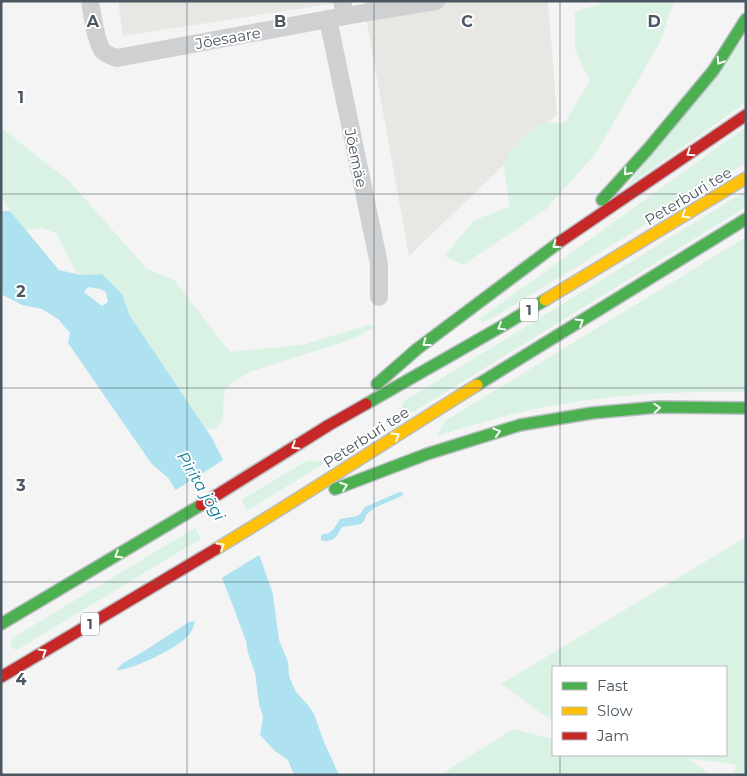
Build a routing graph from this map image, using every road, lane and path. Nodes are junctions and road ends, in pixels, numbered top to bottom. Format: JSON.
{"nodes":[{"id":1,"x":90,"y":1,"type":"edge"},
{"id":2,"x":436,"y":1,"type":"edge"},
{"id":3,"x":338,"y":12,"type":"edge"},
{"id":4,"x":746,"y":20,"type":"edge"},
{"id":5,"x":746,"y":115,"type":"edge"},
{"id":6,"x":746,"y":178,"type":"edge"},
{"id":7,"x":746,"y":219,"type":"edge"},
{"id":8,"x":572,"y":233,"type":"junction"},
{"id":9,"x":379,"y":297,"type":"dead end"},
{"id":10,"x":746,"y":408,"type":"edge"},
{"id":11,"x":329,"y":426,"type":"junction"},
{"id":12,"x":282,"y":509,"type":"junction"},
{"id":13,"x":1,"y":624,"type":"edge"},
{"id":14,"x":1,"y":678,"type":"edge"}],
"edges":[{"from":1,"to":3,"type":"street","name":"Jõesaare"},
{"from":2,"to":3,"type":"street","name":"Jõesaare"},
{"from":3,"to":9,"type":"street","name":"Jõemäe"},
{"from":4,"to":8,"type":"highway","one_way":true},
{"from":5,"to":8,"type":"highway","one_way":true},
{"from":6,"to":11,"type":"highway","name":"Peterburi tee","number":"1","one_way":true},
{"from":12,"to":7,"type":"highway","name":"Peterburi tee","number":"1","one_way":true},
{"from":8,"to":11,"type":"highway","one_way":true},
{"from":12,"to":10,"type":"highway","one_way":true},
{"from":11,"to":13,"type":"highway","name":"Peterburi tee","number":"1","one_way":true},
{"from":14,"to":12,"type":"highway","name":"Peterburi tee","number":"1","one_way":true}]}
